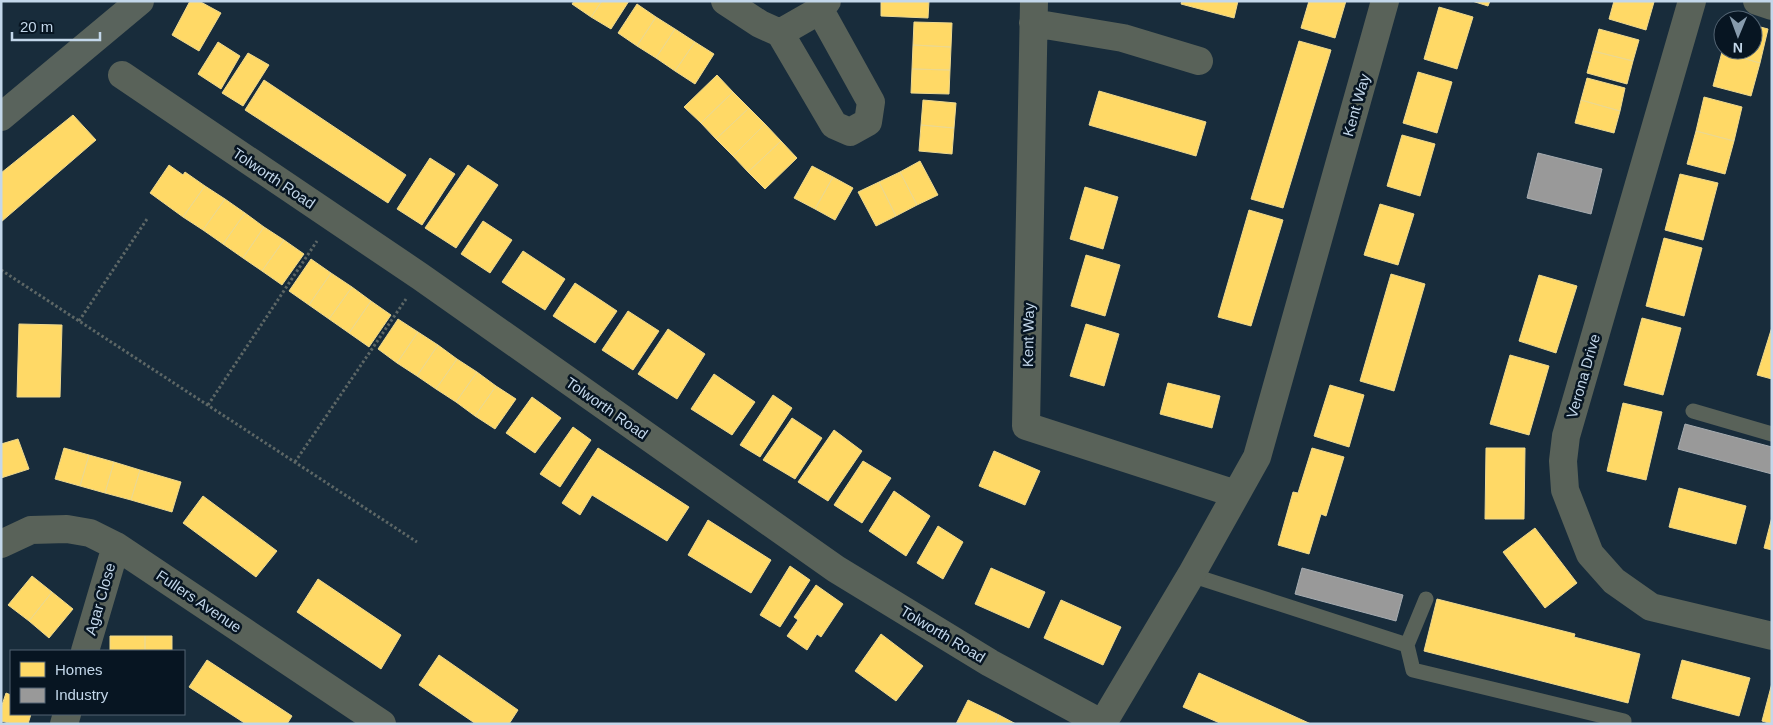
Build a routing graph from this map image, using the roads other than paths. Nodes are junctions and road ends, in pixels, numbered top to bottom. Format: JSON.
{"nodes":[{"id":1,"x":140,"y":1,"type":"edge"},
{"id":2,"x":724,"y":1,"type":"edge"},
{"id":3,"x":1385,"y":1,"type":"edge"},
{"id":4,"x":1692,"y":1,"type":"edge"},
{"id":5,"x":1757,"y":1,"type":"edge"},
{"id":6,"x":824,"y":6,"type":"edge"},
{"id":7,"x":1772,"y":6,"type":"edge"},
{"id":8,"x":1034,"y":12,"type":"edge"},
{"id":9,"x":780,"y":33,"type":"junction"},
{"id":10,"x":1199,"y":61,"type":"dead end"},
{"id":11,"x":122,"y":75,"type":"dead end"},
{"id":12,"x":1,"y":117,"type":"edge"},
{"id":13,"x":1693,"y":411,"type":"dead end"},
{"id":14,"x":1772,"y":434,"type":"edge"},
{"id":15,"x":1236,"y":494,"type":"junction"},
{"id":16,"x":1,"y":544,"type":"edge"},
{"id":17,"x":116,"y":546,"type":"junction"},
{"id":18,"x":1191,"y":575,"type":"junction"},
{"id":19,"x":1426,"y":599,"type":"dead end"},
{"id":20,"x":1772,"y":636,"type":"edge"},
{"id":21,"x":1407,"y":645,"type":"junction"},
{"id":22,"x":85,"y":650,"type":"edge"},
{"id":23,"x":1624,"y":721,"type":"dead end"},
{"id":24,"x":382,"y":724,"type":"edge"},
{"id":25,"x":1103,"y":724,"type":"edge"}],
"edges":[{"from":1,"to":12,"type":"street"},
{"from":2,"to":9,"type":"street"},
{"from":3,"to":15,"type":"street","name":"Kent Way"},
{"from":4,"to":20,"type":"street","name":"Verona Drive"},
{"from":5,"to":7,"type":"street"},
{"from":6,"to":9,"type":"street"},
{"from":6,"to":9,"type":"street"},
{"from":8,"to":10,"type":"street","name":"Kent Way"},
{"from":8,"to":15,"type":"street","name":"Kent Way"},
{"from":11,"to":25,"type":"street","name":"Tolworth Road"},
{"from":13,"to":14,"type":"lane"},
{"from":15,"to":18,"type":"street","name":"Kent Way"},
{"from":16,"to":17,"type":"street","name":"Fullers Avenue"},
{"from":17,"to":22,"type":"street","name":"Agar Close"},
{"from":17,"to":24,"type":"street","name":"Fullers Avenue"},
{"from":18,"to":21,"type":"lane"},
{"from":18,"to":25,"type":"street","name":"Kent Way"},
{"from":19,"to":21,"type":"lane"},
{"from":21,"to":23,"type":"lane"}]}
